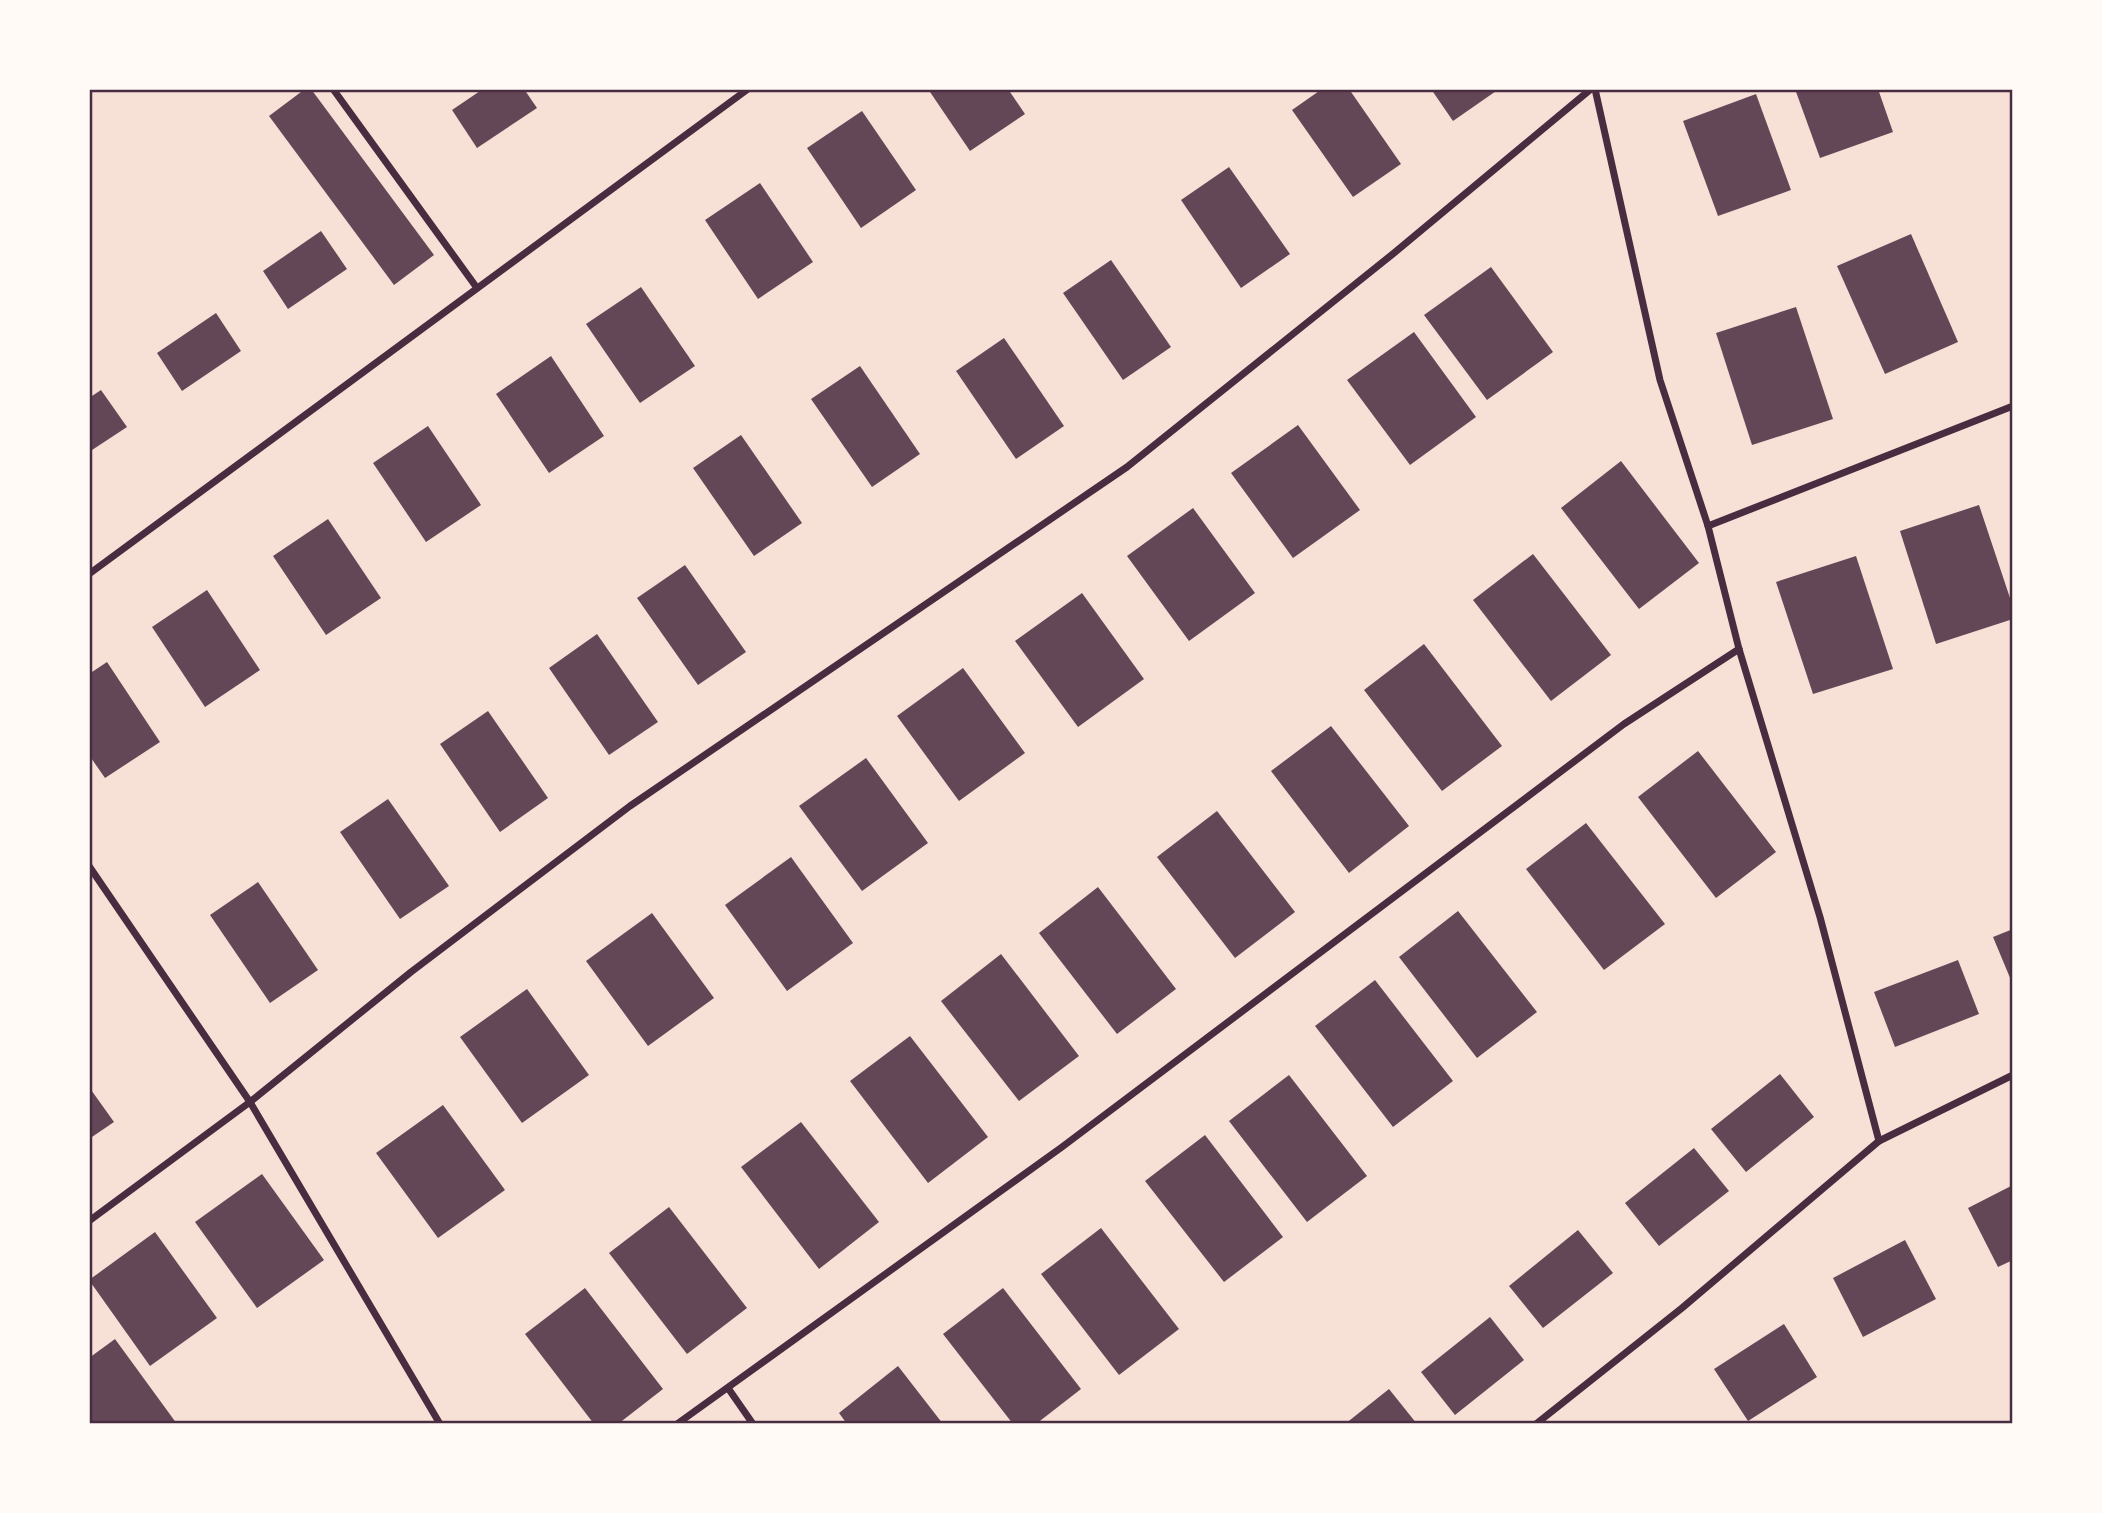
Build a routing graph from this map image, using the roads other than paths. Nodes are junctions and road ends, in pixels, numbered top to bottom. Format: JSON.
{"nodes":[{"id":1,"x":333,"y":89,"type":"edge"},
{"id":2,"x":748,"y":89,"type":"edge"},
{"id":3,"x":1593,"y":89,"type":"edge"},
{"id":4,"x":477,"y":288,"type":"junction"},
{"id":5,"x":2013,"y":405,"type":"edge"},
{"id":6,"x":1708,"y":526,"type":"junction"},
{"id":7,"x":89,"y":574,"type":"edge"},
{"id":8,"x":1739,"y":649,"type":"junction"},
{"id":9,"x":89,"y":866,"type":"edge"},
{"id":10,"x":2013,"y":1074,"type":"edge"},
{"id":11,"x":250,"y":1102,"type":"junction"},
{"id":12,"x":1879,"y":1141,"type":"junction"},
{"id":13,"x":89,"y":1221,"type":"edge"},
{"id":14,"x":728,"y":1388,"type":"junction"},
{"id":15,"x":440,"y":1424,"type":"edge"},
{"id":16,"x":677,"y":1424,"type":"edge"},
{"id":17,"x":753,"y":1424,"type":"edge"},
{"id":18,"x":1536,"y":1424,"type":"edge"}],
"edges":[{"from":1,"to":4,"type":"street"},
{"from":2,"to":4,"type":"street"},
{"from":3,"to":6,"type":"street"},
{"from":3,"to":11,"type":"street"},
{"from":4,"to":7,"type":"street"},
{"from":5,"to":6,"type":"street"},
{"from":6,"to":8,"type":"street"},
{"from":8,"to":12,"type":"street"},
{"from":8,"to":14,"type":"street"},
{"from":9,"to":11,"type":"street"},
{"from":10,"to":12,"type":"street"},
{"from":11,"to":13,"type":"street"},
{"from":11,"to":15,"type":"street"},
{"from":12,"to":18,"type":"street"},
{"from":14,"to":16,"type":"street"},
{"from":14,"to":17,"type":"street"}]}
